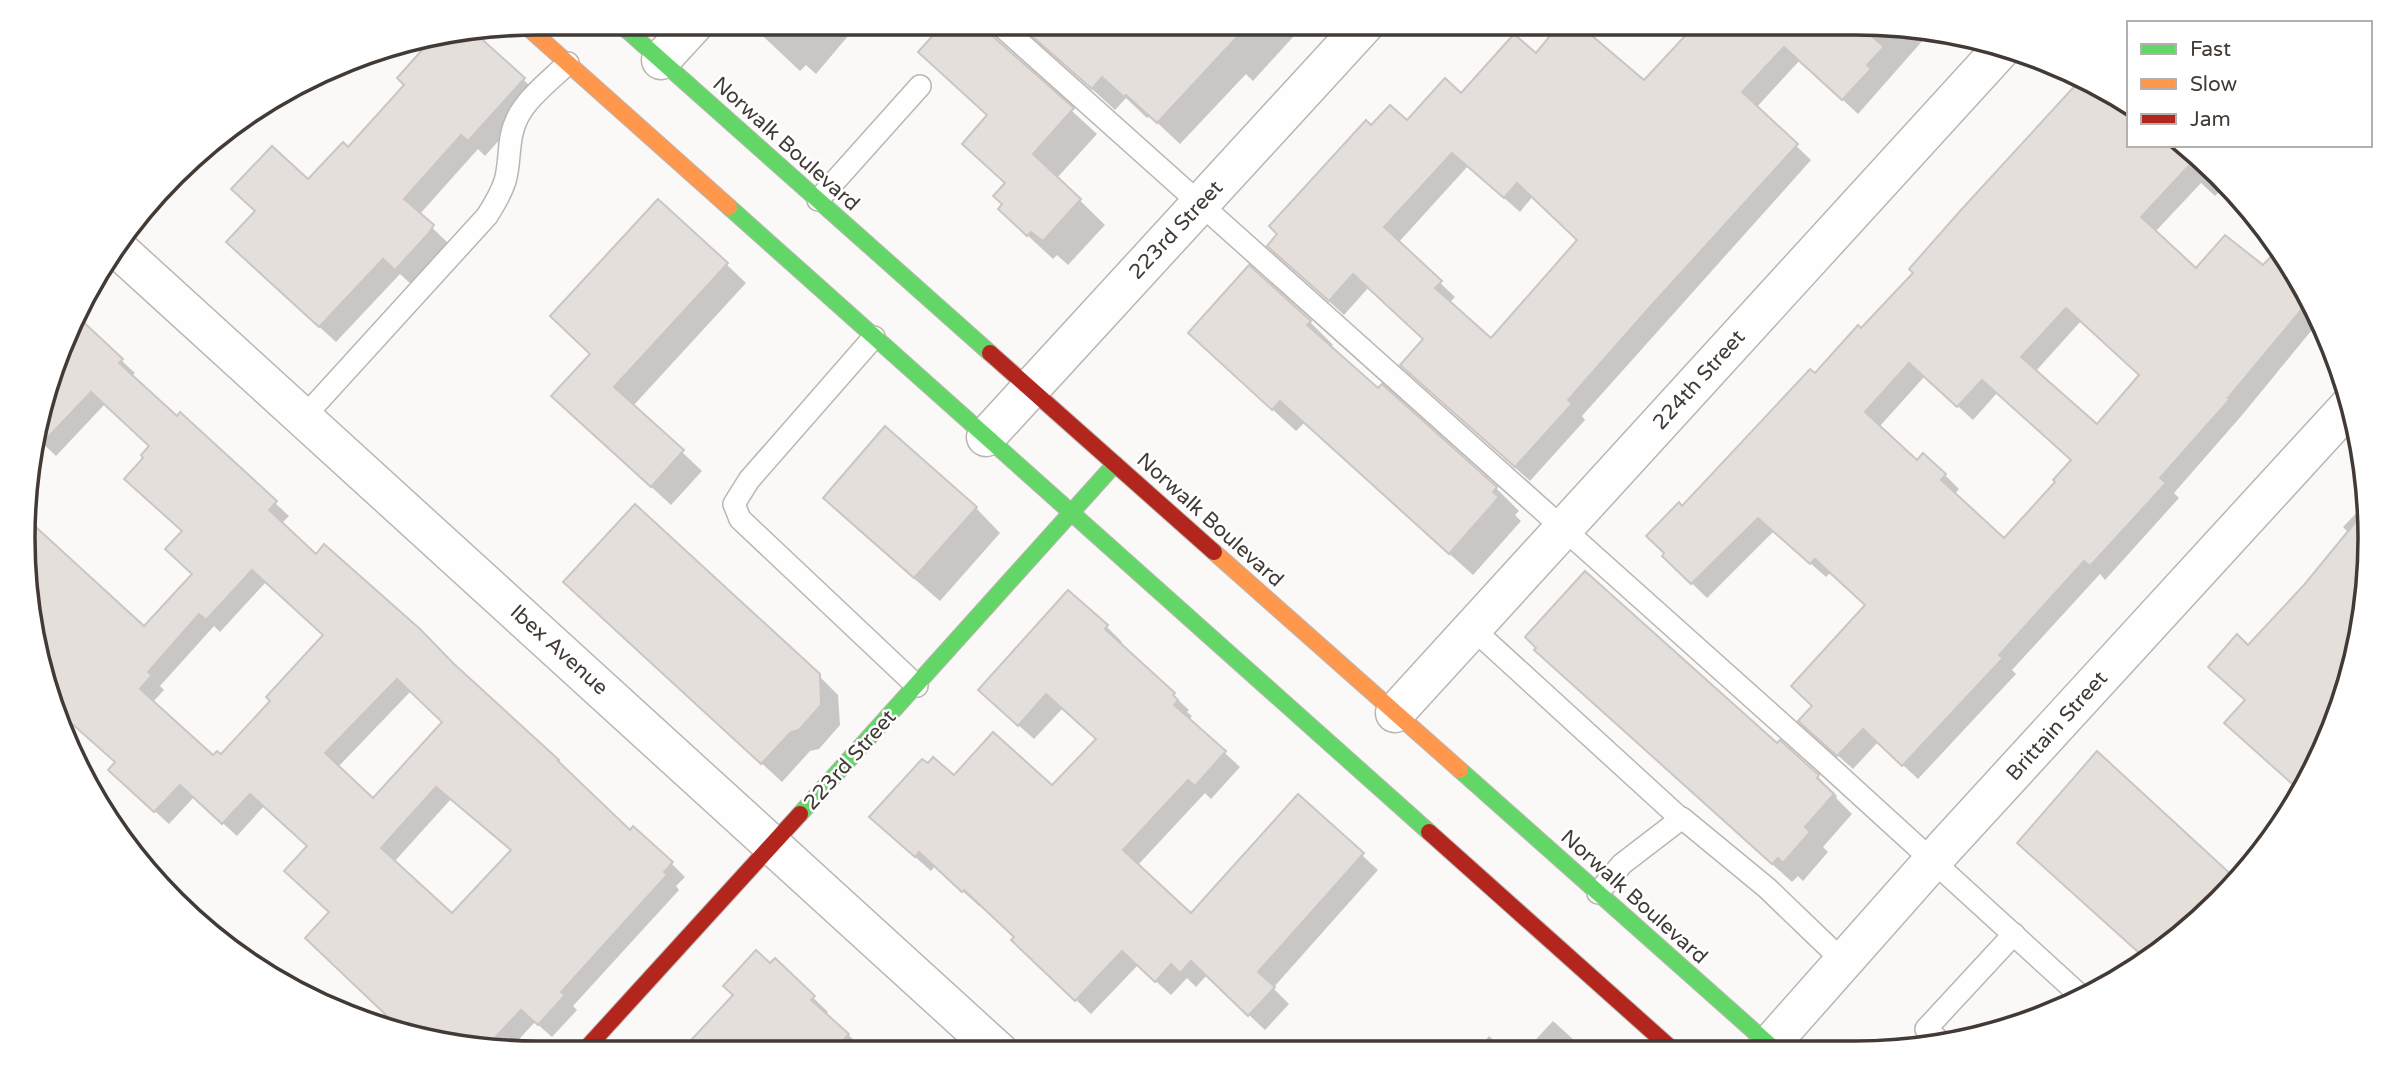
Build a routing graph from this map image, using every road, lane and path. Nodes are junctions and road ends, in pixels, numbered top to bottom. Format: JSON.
{"nodes":[{"id":1,"x":535,"y":35,"type":"edge"},
{"id":2,"x":633,"y":35,"type":"edge"},
{"id":3,"x":684,"y":35,"type":"edge"},
{"id":4,"x":1011,"y":35,"type":"edge"},
{"id":5,"x":1355,"y":35,"type":"edge"},
{"id":6,"x":1995,"y":55,"type":"edge"},
{"id":7,"x":661,"y":60,"type":"junction"},
{"id":8,"x":568,"y":64,"type":"junction"},
{"id":9,"x":920,"y":86,"type":"dead end"},
{"id":10,"x":818,"y":200,"type":"junction"},
{"id":11,"x":1199,"y":205,"type":"junction"},
{"id":12,"x":124,"y":254,"type":"edge"},
{"id":13,"x":874,"y":337,"type":"junction"},
{"id":14,"x":1030,"y":388,"type":"junction"},
{"id":15,"x":2342,"y":414,"type":"edge"},
{"id":16,"x":303,"y":418,"type":"junction"},
{"id":17,"x":986,"y":437,"type":"junction"},
{"id":18,"x":1115,"y":464,"type":"junction"},
{"id":19,"x":1072,"y":513,"type":"junction"},
{"id":20,"x":1562,"y":530,"type":"junction"},
{"id":21,"x":1472,"y":628,"type":"junction"},
{"id":22,"x":917,"y":686,"type":"junction"},
{"id":23,"x":1395,"y":713,"type":"junction"},
{"id":24,"x":1681,"y":819,"type":"junction"},
{"id":25,"x":773,"y":845,"type":"junction"},
{"id":26,"x":1933,"y":861,"type":"junction"},
{"id":27,"x":1598,"y":893,"type":"junction"},
{"id":28,"x":2014,"y":934,"type":"junction"},
{"id":29,"x":1844,"y":962,"type":"junction"},
{"id":30,"x":2075,"y":990,"type":"edge"},
{"id":31,"x":1933,"y":1035,"type":"edge"},
{"id":32,"x":593,"y":1041,"type":"edge"},
{"id":33,"x":987,"y":1041,"type":"edge"},
{"id":34,"x":1664,"y":1041,"type":"edge"},
{"id":35,"x":1762,"y":1041,"type":"edge"},
{"id":36,"x":1776,"y":1041,"type":"edge"}],
"edges":[{"from":1,"to":8,"type":"main road"},
{"from":2,"to":7,"type":"main road","name":"Norwalk Boulevard"},
{"from":3,"to":7,"type":"street"},
{"from":4,"to":11,"type":"lane"},
{"from":5,"to":11,"type":"street","name":"223rd Street"},
{"from":6,"to":20,"type":"street","name":"224th Street"},
{"from":7,"to":10,"type":"main road","name":"Norwalk Boulevard"},
{"from":8,"to":13,"type":"main road"},
{"from":8,"to":16,"type":"lane"},
{"from":9,"to":10,"type":"lane"},
{"from":10,"to":14,"type":"main road","name":"Norwalk Boulevard"},
{"from":11,"to":14,"type":"street","name":"223rd Street"},
{"from":11,"to":20,"type":"lane"},
{"from":12,"to":16,"type":"street","name":"Ibex Avenue"},
{"from":13,"to":17,"type":"main road"},
{"from":13,"to":22,"type":"lane"},
{"from":14,"to":17,"type":"street","name":"223rd Street"},
{"from":14,"to":18,"type":"main road","name":"Norwalk Boulevard"},
{"from":15,"to":26,"type":"street","name":"Brittain Street"},
{"from":16,"to":25,"type":"street","name":"Ibex Avenue"},
{"from":17,"to":19,"type":"main road"},
{"from":18,"to":19,"type":"main road","name":"223rd Street"},
{"from":18,"to":23,"type":"main road","name":"Norwalk Boulevard"},
{"from":19,"to":22,"type":"main road","name":"223rd Street"},
{"from":19,"to":34,"type":"main road"},
{"from":20,"to":21,"type":"street","name":"224th Street"},
{"from":20,"to":26,"type":"lane"},
{"from":21,"to":23,"type":"street","name":"224th Street"},
{"from":21,"to":24,"type":"lane"},
{"from":22,"to":25,"type":"main road","name":"223rd Street"},
{"from":23,"to":27,"type":"main road","name":"Norwalk Boulevard"},
{"from":24,"to":27,"type":"lane"},
{"from":24,"to":29,"type":"lane"},
{"from":25,"to":32,"type":"main road","name":"223rd Street"},
{"from":25,"to":33,"type":"street","name":"Ibex Avenue"},
{"from":26,"to":28,"type":"lane"},
{"from":26,"to":29,"type":"street","name":"Brittain Street"},
{"from":27,"to":35,"type":"main road","name":"Norwalk Boulevard"},
{"from":28,"to":30,"type":"lane"},
{"from":28,"to":31,"type":"lane"},
{"from":29,"to":36,"type":"street","name":"Brittain Street"}]}
